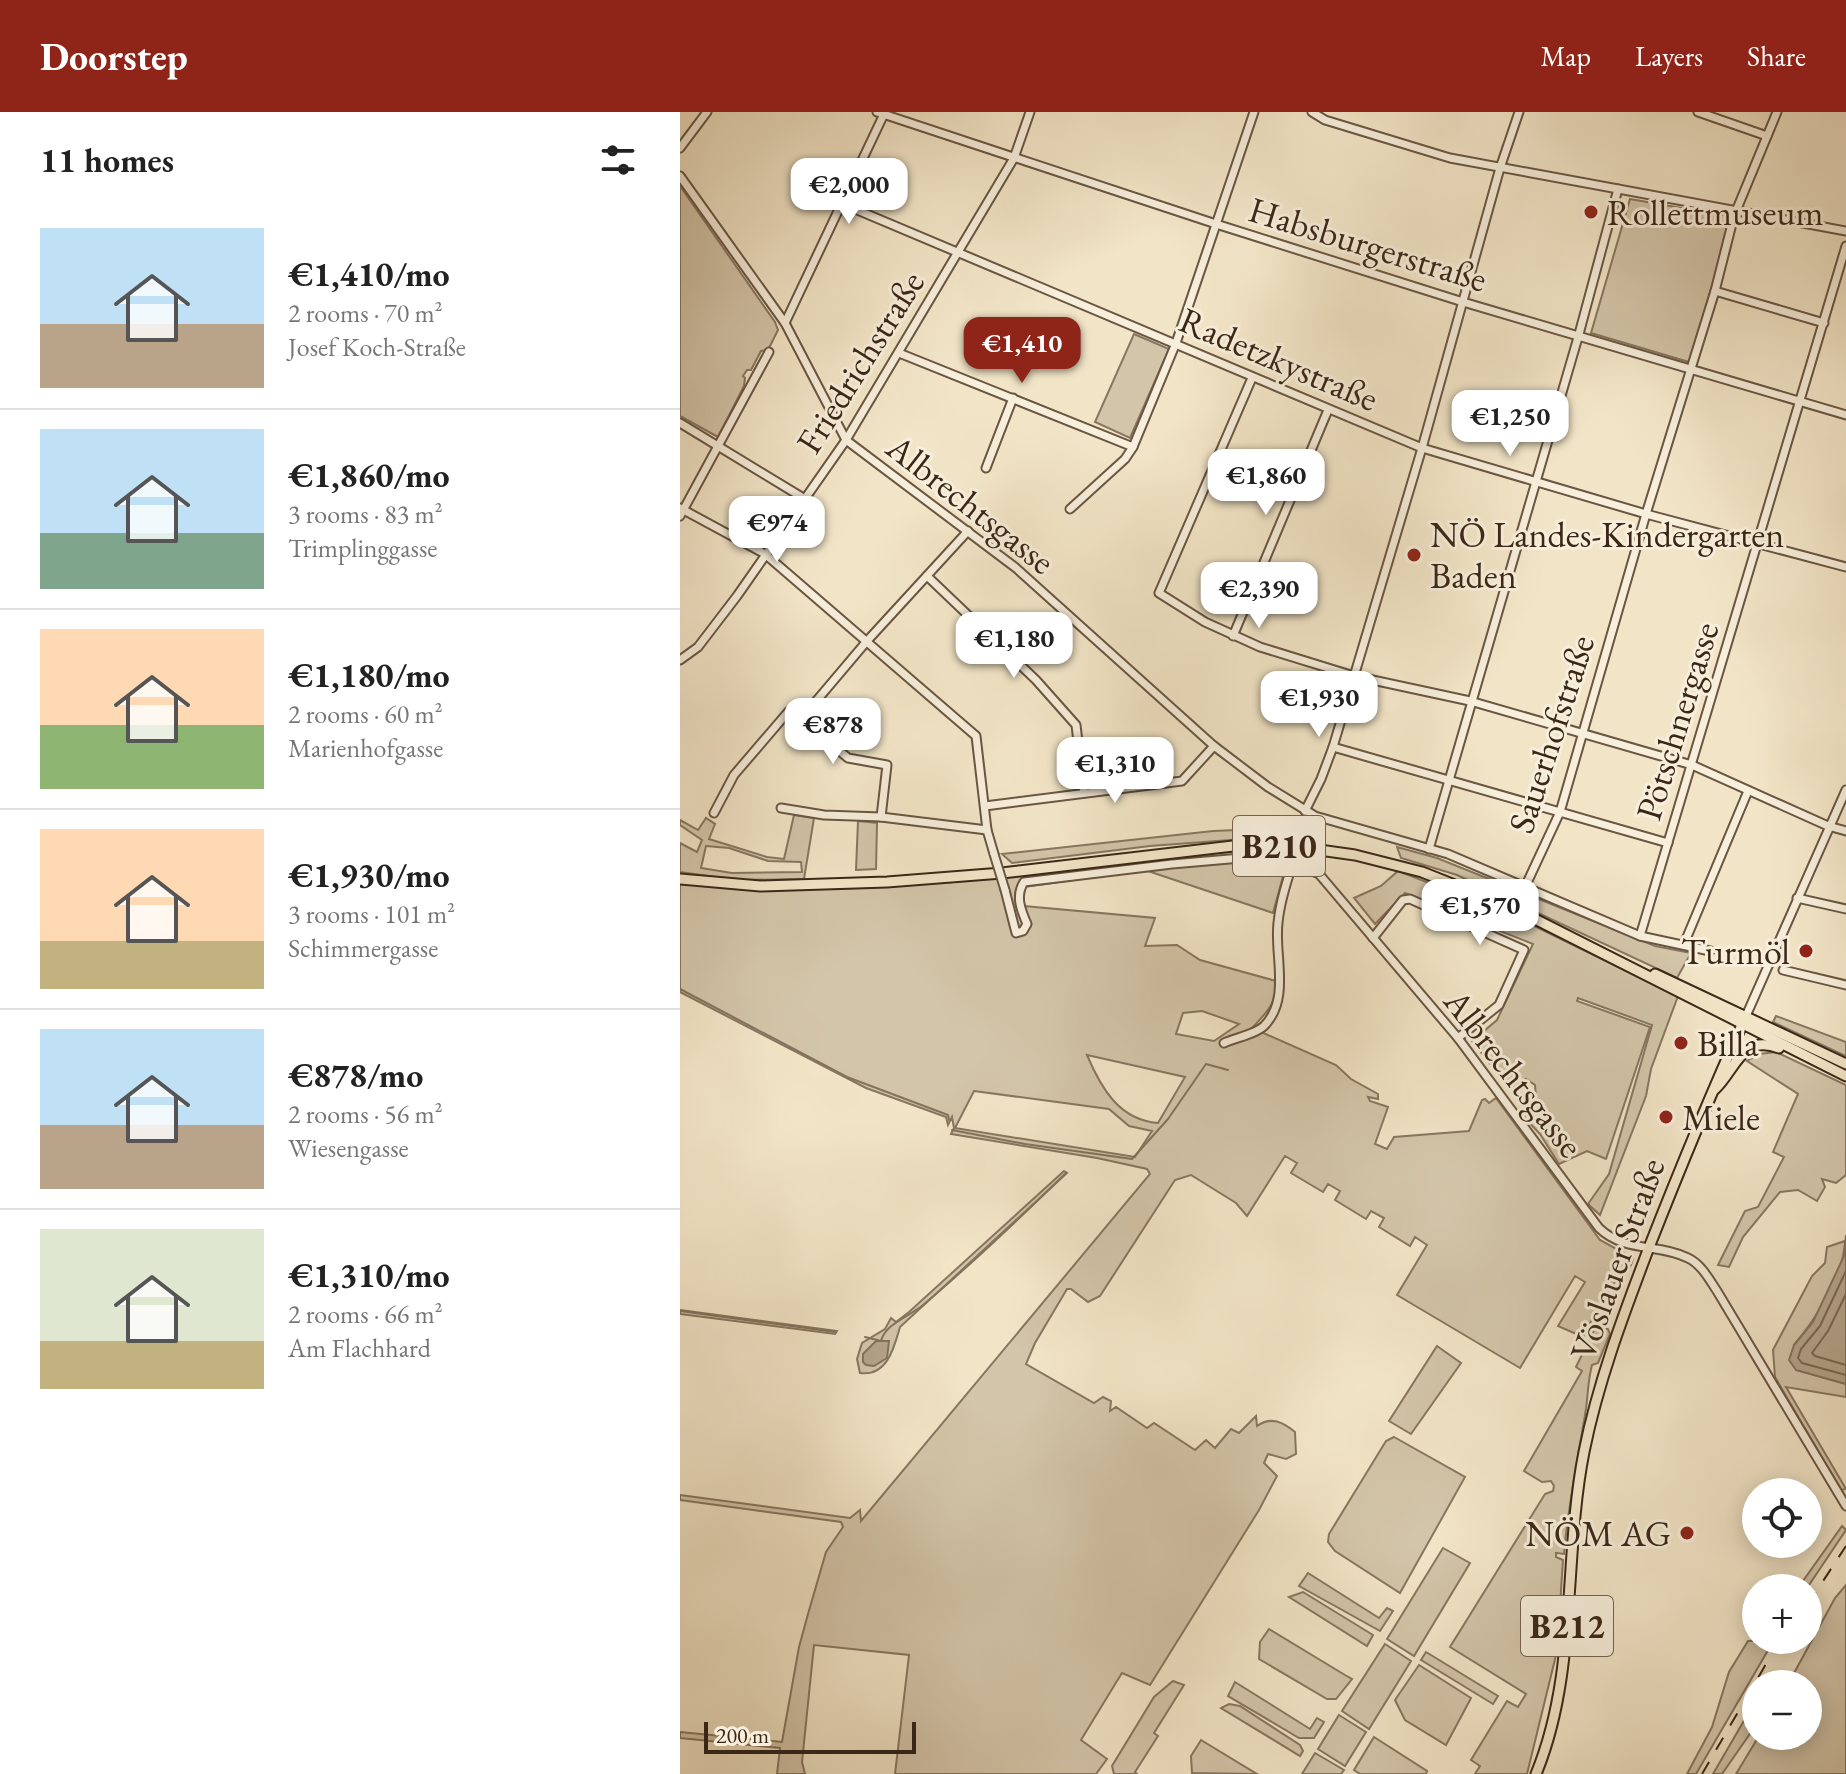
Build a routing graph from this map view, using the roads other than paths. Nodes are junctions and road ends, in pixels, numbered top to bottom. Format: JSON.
{"nodes":[{"id":1,"x":707,"y":112,"type":"edge"},
{"id":2,"x":1030,"y":112,"type":"edge"},
{"id":3,"x":1254,"y":112,"type":"edge"},
{"id":4,"x":1312,"y":112,"type":"edge"},
{"id":5,"x":1519,"y":112,"type":"edge"},
{"id":6,"x":1698,"y":112,"type":"edge"},
{"id":7,"x":1777,"y":112,"type":"edge"},
{"id":8,"x":881,"y":113,"type":"edge"},
{"id":9,"x":1767,"y":136,"type":"junction"},
{"id":10,"x":680,"y":148,"type":"edge"},
{"id":11,"x":1014,"y":158,"type":"junction"},
{"id":12,"x":1500,"y":168,"type":"junction"},
{"id":13,"x":680,"y":176,"type":"edge"},
{"id":14,"x":1618,"y":189,"type":"junction"},
{"id":15,"x":843,"y":204,"type":"junction"},
{"id":16,"x":1736,"y":211,"type":"junction"},
{"id":17,"x":1216,"y":224,"type":"junction"},
{"id":18,"x":1846,"y":231,"type":"edge"},
{"id":19,"x":1846,"y":246,"type":"edge"},
{"id":20,"x":958,"y":251,"type":"junction"},
{"id":21,"x":1715,"y":291,"type":"junction"},
{"id":22,"x":1463,"y":302,"type":"junction"},
{"id":23,"x":785,"y":323,"type":"junction"},
{"id":24,"x":1824,"y":323,"type":"junction"},
{"id":25,"x":1579,"y":334,"type":"junction"},
{"id":26,"x":1176,"y":343,"type":"junction"},
{"id":27,"x":769,"y":352,"type":"dead end"},
{"id":28,"x":899,"y":353,"type":"junction"},
{"id":29,"x":1690,"y":368,"type":"junction"},
{"id":30,"x":1252,"y":378,"type":"junction"},
{"id":31,"x":1013,"y":398,"type":"junction"},
{"id":32,"x":1798,"y":401,"type":"junction"},
{"id":33,"x":1328,"y":410,"type":"junction"},
{"id":34,"x":1846,"y":415,"type":"edge"},
{"id":35,"x":680,"y":423,"type":"edge"},
{"id":36,"x":846,"y":440,"type":"junction"},
{"id":37,"x":719,"y":446,"type":"junction"},
{"id":38,"x":1133,"y":447,"type":"junction"},
{"id":39,"x":1422,"y":448,"type":"junction"},
{"id":40,"x":986,"y":468,"type":"dead end"},
{"id":41,"x":1535,"y":481,"type":"junction"},
{"id":42,"x":805,"y":499,"type":"junction"},
{"id":43,"x":1070,"y":509,"type":"dead end"},
{"id":44,"x":681,"y":512,"type":"edge"},
{"id":45,"x":1646,"y":514,"type":"junction"},
{"id":46,"x":968,"y":531,"type":"junction"},
{"id":47,"x":1756,"y":544,"type":"junction"},
{"id":48,"x":765,"y":554,"type":"junction"},
{"id":49,"x":1846,"y":567,"type":"edge"},
{"id":50,"x":927,"y":576,"type":"junction"},
{"id":51,"x":1233,"y":636,"type":"junction"},
{"id":52,"x":867,"y":641,"type":"junction"},
{"id":53,"x":680,"y":660,"type":"edge"},
{"id":54,"x":1354,"y":676,"type":"junction"},
{"id":55,"x":1470,"y":701,"type":"junction"},
{"id":56,"x":801,"y":719,"type":"junction"},
{"id":57,"x":1583,"y":732,"type":"junction"},
{"id":58,"x":1214,"y":746,"type":"junction"},
{"id":59,"x":1333,"y":747,"type":"junction"},
{"id":60,"x":1692,"y":765,"type":"junction"},
{"id":61,"x":1449,"y":779,"type":"junction"},
{"id":62,"x":1846,"y":790,"type":"edge"},
{"id":63,"x":1748,"y":791,"type":"junction"},
{"id":64,"x":1084,"y":793,"type":"junction"},
{"id":65,"x":985,"y":806,"type":"junction"},
{"id":66,"x":781,"y":808,"type":"dead end"},
{"id":67,"x":1305,"y":811,"type":"junction"},
{"id":68,"x":1560,"y":812,"type":"junction"},
{"id":69,"x":714,"y":813,"type":"dead end"},
{"id":70,"x":881,"y":817,"type":"junction"},
{"id":71,"x":1828,"y":826,"type":"junction"},
{"id":72,"x":987,"y":830,"type":"junction"},
{"id":73,"x":1846,"y":831,"type":"edge"},
{"id":74,"x":1668,"y":843,"type":"junction"},
{"id":75,"x":1429,"y":849,"type":"junction"},
{"id":76,"x":1293,"y":863,"type":"junction"},
{"id":77,"x":680,"y":879,"type":"edge"},
{"id":78,"x":1526,"y":885,"type":"junction"},
{"id":79,"x":1797,"y":898,"type":"junction"},
{"id":80,"x":1846,"y":909,"type":"edge"},
{"id":81,"x":1640,"y":936,"type":"junction"},
{"id":82,"x":1373,"y":938,"type":"junction"},
{"id":83,"x":1684,"y":944,"type":"junction"},
{"id":84,"x":1710,"y":951,"type":"dead end"},
{"id":85,"x":1783,"y":970,"type":"dead end"},
{"id":86,"x":1846,"y":985,"type":"edge"},
{"id":87,"x":1744,"y":1020,"type":"junction"},
{"id":88,"x":1458,"y":1038,"type":"junction"},
{"id":89,"x":1224,"y":1043,"type":"dead end"},
{"id":90,"x":1846,"y":1064,"type":"edge"},
{"id":91,"x":1823,"y":1066,"type":"junction"},
{"id":92,"x":1846,"y":1076,"type":"edge"},
{"id":93,"x":1713,"y":1091,"type":"junction"},
{"id":94,"x":1649,"y":1248,"type":"junction"},
{"id":95,"x":1846,"y":1506,"type":"edge"},
{"id":96,"x":1536,"y":1774,"type":"edge"}],
"edges":[{"from":1,"to":10,"type":"street"},
{"from":2,"to":11,"type":"street","name":"Friedrichstraße"},
{"from":3,"to":17,"type":"street"},
{"from":4,"to":12,"type":"street"},
{"from":5,"to":12,"type":"street"},
{"from":6,"to":9,"type":"street"},
{"from":7,"to":9,"type":"street"},
{"from":8,"to":11,"type":"street","name":"Habsburgerstraße"},
{"from":8,"to":15,"type":"street"},
{"from":9,"to":16,"type":"street"},
{"from":11,"to":17,"type":"street","name":"Habsburgerstraße"},
{"from":11,"to":20,"type":"street","name":"Friedrichstraße"},
{"from":12,"to":14,"type":"street"},
{"from":12,"to":22,"type":"street"},
{"from":13,"to":23,"type":"street","name":"Albrechtsgasse"},
{"from":14,"to":16,"type":"street"},
{"from":14,"to":25,"type":"street"},
{"from":15,"to":20,"type":"street","name":"Radetzkystraße"},
{"from":15,"to":23,"type":"street"},
{"from":16,"to":18,"type":"street"},
{"from":16,"to":21,"type":"street","name":"Sauerhofstraße"},
{"from":17,"to":22,"type":"street","name":"Habsburgerstraße"},
{"from":17,"to":26,"type":"street"},
{"from":19,"to":24,"type":"street","name":"Pötschnergasse"},
{"from":20,"to":26,"type":"street","name":"Radetzkystraße"},
{"from":20,"to":28,"type":"street","name":"Friedrichstraße"},
{"from":21,"to":24,"type":"street"},
{"from":21,"to":29,"type":"street","name":"Sauerhofstraße"},
{"from":22,"to":25,"type":"street","name":"Habsburgerstraße"},
{"from":22,"to":39,"type":"street"},
{"from":23,"to":36,"type":"street","name":"Albrechtsgasse"},
{"from":24,"to":32,"type":"street","name":"Pötschnergasse"},
{"from":25,"to":29,"type":"street","name":"Habsburgerstraße"},
{"from":25,"to":41,"type":"street"},
{"from":26,"to":30,"type":"street","name":"Radetzkystraße"},
{"from":26,"to":38,"type":"street"},
{"from":27,"to":37,"type":"street"},
{"from":28,"to":31,"type":"street"},
{"from":28,"to":36,"type":"street","name":"Friedrichstraße"},
{"from":29,"to":32,"type":"street","name":"Habsburgerstraße"},
{"from":29,"to":45,"type":"street","name":"Sauerhofstraße"},
{"from":30,"to":33,"type":"street","name":"Radetzkystraße"},
{"from":30,"to":51,"type":"street"},
{"from":31,"to":38,"type":"street"},
{"from":31,"to":40,"type":"street"},
{"from":32,"to":34,"type":"street","name":"Habsburgerstraße"},
{"from":32,"to":47,"type":"street","name":"Pötschnergasse"},
{"from":33,"to":39,"type":"street","name":"Radetzkystraße"},
{"from":33,"to":51,"type":"street"},
{"from":35,"to":37,"type":"street"},
{"from":36,"to":42,"type":"street","name":"Friedrichstraße"},
{"from":36,"to":46,"type":"street","name":"Albrechtsgasse"},
{"from":37,"to":42,"type":"street"},
{"from":37,"to":44,"type":"street"},
{"from":38,"to":43,"type":"street"},
{"from":39,"to":41,"type":"street","name":"Radetzkystraße"},
{"from":39,"to":54,"type":"street"},
{"from":41,"to":45,"type":"street","name":"Radetzkystraße"},
{"from":41,"to":55,"type":"street"},
{"from":42,"to":48,"type":"street","name":"Friedrichstraße"},
{"from":44,"to":48,"type":"street"},
{"from":45,"to":47,"type":"street","name":"Radetzkystraße"},
{"from":45,"to":57,"type":"street","name":"Sauerhofstraße"},
{"from":46,"to":50,"type":"street"},
{"from":46,"to":58,"type":"street","name":"Albrechtsgasse"},
{"from":47,"to":49,"type":"street","name":"Radetzkystraße"},
{"from":47,"to":60,"type":"street","name":"Pötschnergasse"},
{"from":48,"to":52,"type":"street"},
{"from":48,"to":53,"type":"street","name":"Friedrichstraße"},
{"from":50,"to":52,"type":"street"},
{"from":50,"to":64,"type":"street"},
{"from":51,"to":54,"type":"street"},
{"from":52,"to":56,"type":"street"},
{"from":52,"to":65,"type":"street"},
{"from":54,"to":55,"type":"street"},
{"from":54,"to":59,"type":"street"},
{"from":55,"to":57,"type":"street"},
{"from":55,"to":61,"type":"street"},
{"from":56,"to":69,"type":"street"},
{"from":56,"to":70,"type":"street"},
{"from":57,"to":60,"type":"street"},
{"from":57,"to":68,"type":"street","name":"Sauerhofstraße"},
{"from":58,"to":64,"type":"street"},
{"from":58,"to":67,"type":"street","name":"Albrechtsgasse"},
{"from":59,"to":61,"type":"street"},
{"from":59,"to":67,"type":"street"},
{"from":60,"to":63,"type":"street"},
{"from":60,"to":74,"type":"street","name":"Pötschnergasse"},
{"from":61,"to":68,"type":"street"},
{"from":61,"to":75,"type":"street"},
{"from":62,"to":71,"type":"street","name":"Vöslauer Straße"},
{"from":63,"to":71,"type":"street"},
{"from":63,"to":83,"type":"street"},
{"from":64,"to":65,"type":"street"},
{"from":65,"to":72,"type":"street"},
{"from":66,"to":70,"type":"street"},
{"from":67,"to":75,"type":"street","name":"Albrechtsgasse"},
{"from":68,"to":74,"type":"street"},
{"from":68,"to":78,"type":"street","name":"Sauerhofstraße"},
{"from":70,"to":72,"type":"street"},
{"from":71,"to":73,"type":"street"},
{"from":71,"to":79,"type":"street","name":"Vöslauer Straße"},
{"from":72,"to":76,"type":"street","bridge":true},
{"from":74,"to":81,"type":"street","name":"Pötschnergasse"},
{"from":75,"to":78,"type":"street","name":"Albrechtsgasse"},
{"from":76,"to":82,"type":"street","name":"Albrechtsgasse"},
{"from":76,"to":89,"type":"street"},
{"from":77,"to":87,"type":"main road","number":"B210"},
{"from":78,"to":81,"type":"street","name":"Albrechtsgasse"},
{"from":79,"to":80,"type":"street"},
{"from":79,"to":87,"type":"street","name":"Vöslauer Straße"},
{"from":81,"to":83,"type":"street","name":"Albrechtsgasse"},
{"from":82,"to":88,"type":"street","name":"Albrechtsgasse"},
{"from":82,"to":88,"type":"street"},
{"from":83,"to":84,"type":"street","name":"Albrechtsgasse"},
{"from":85,"to":86,"type":"street"},
{"from":87,"to":90,"type":"main road","number":"B210"},
{"from":87,"to":91,"type":"main road","number":"B210"},
{"from":87,"to":93,"type":"main road","name":"Vöslauer Straße","number":"B212"},
{"from":88,"to":94,"type":"street","name":"Albrechtsgasse"},
{"from":91,"to":92,"type":"main road","number":"B210"},
{"from":91,"to":93,"type":"main road","number":"B210"},
{"from":93,"to":94,"type":"main road","name":"Vöslauer Straße","number":"B212"},
{"from":94,"to":95,"type":"street","name":"Albrechtsgasse"},
{"from":94,"to":96,"type":"main road","name":"Vöslauer Straße","number":"B212"}]}
